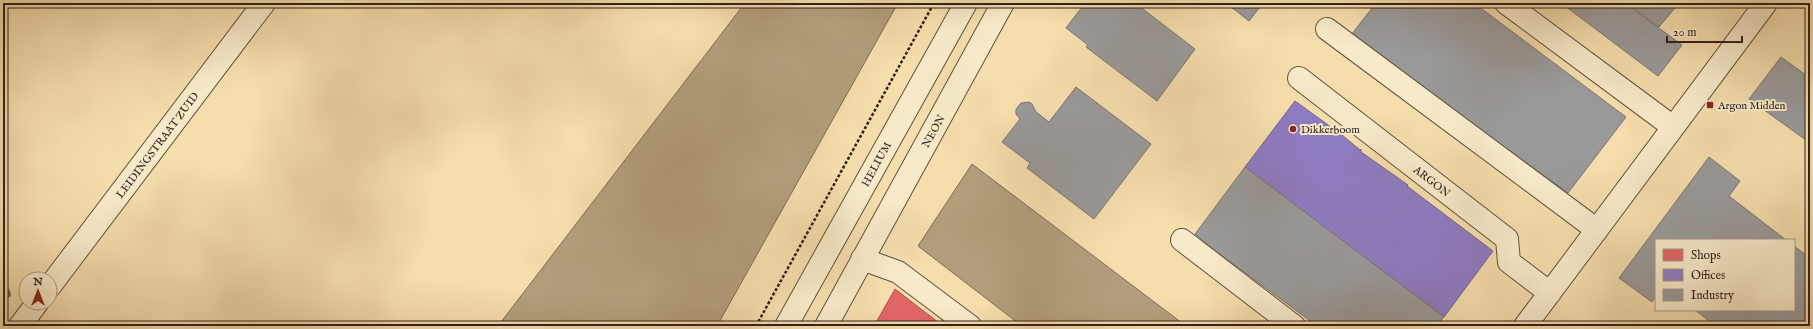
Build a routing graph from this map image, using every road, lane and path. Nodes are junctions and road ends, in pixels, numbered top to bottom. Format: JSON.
{"nodes":[{"id":1,"x":264,"y":3,"type":"edge"},
{"id":2,"x":934,"y":3,"type":"edge"},
{"id":3,"x":966,"y":3,"type":"edge"},
{"id":4,"x":1003,"y":3,"type":"edge"},
{"id":5,"x":1506,"y":3,"type":"edge"},
{"id":6,"x":1766,"y":3,"type":"edge"},
{"id":7,"x":1327,"y":29,"type":"dead end"},
{"id":8,"x":1299,"y":78,"type":"dead end"},
{"id":9,"x":1673,"y":127,"type":"junction"},
{"id":10,"x":1597,"y":230,"type":"junction"},
{"id":11,"x":1182,"y":240,"type":"dead end"},
{"id":12,"x":862,"y":259,"type":"junction"},
{"id":13,"x":58,"y":275,"type":"edge"},
{"id":14,"x":1550,"y":293,"type":"junction"},
{"id":15,"x":31,"y":311,"type":"edge"},
{"id":16,"x":20,"y":326,"type":"edge"},
{"id":17,"x":756,"y":326,"type":"edge"},
{"id":18,"x":786,"y":326,"type":"edge"},
{"id":19,"x":826,"y":326,"type":"edge"},
{"id":20,"x":970,"y":326,"type":"edge"},
{"id":21,"x":1294,"y":326,"type":"edge"},
{"id":22,"x":1525,"y":326,"type":"edge"}],
"edges":[{"from":1,"to":13,"type":"street","name":"LEIDINGSTRAAT ZUID"},
{"from":2,"to":17,"type":"path"},
{"from":3,"to":18,"type":"street","name":"HELIUM"},
{"from":4,"to":12,"type":"street","name":"NEON"},
{"from":5,"to":9,"type":"street"},
{"from":6,"to":9,"type":"street"},
{"from":7,"to":10,"type":"street"},
{"from":8,"to":14,"type":"street","name":"ARGON"},
{"from":9,"to":10,"type":"street"},
{"from":10,"to":14,"type":"street"},
{"from":11,"to":21,"type":"street"},
{"from":12,"to":19,"type":"street","name":"NEON"},
{"from":12,"to":20,"type":"street"},
{"from":14,"to":22,"type":"street"},
{"from":15,"to":16,"type":"street"}]}
